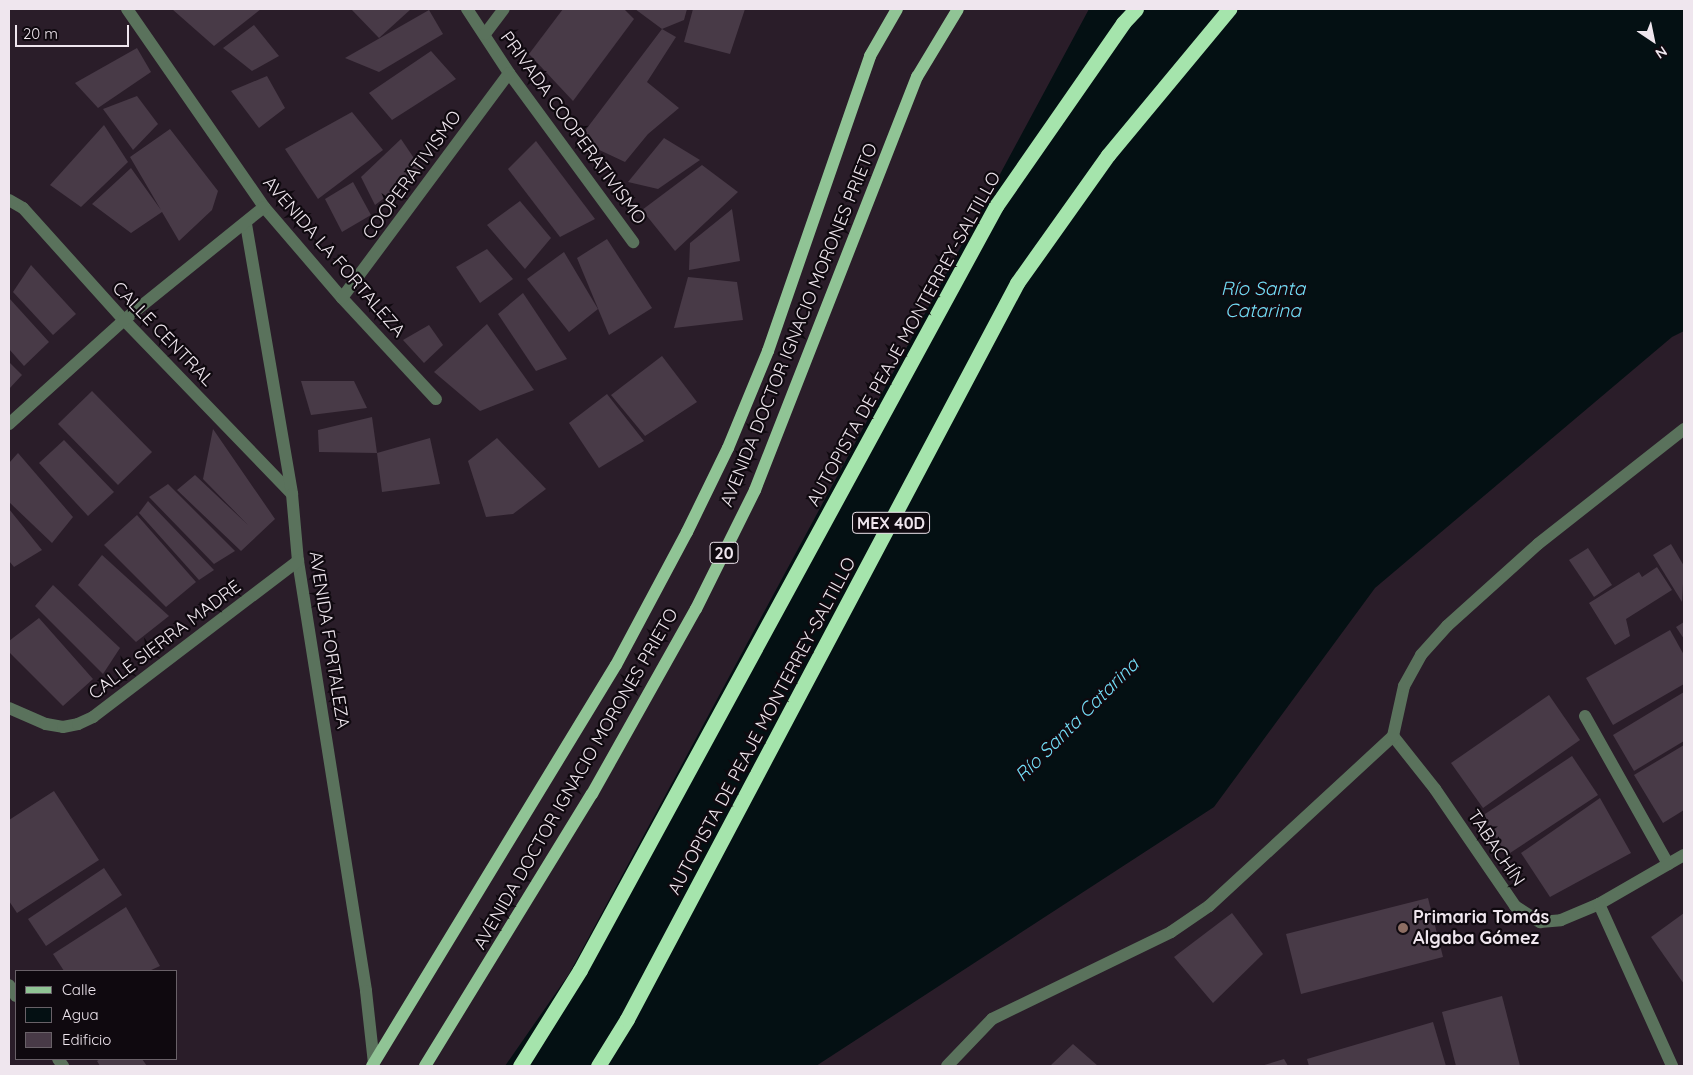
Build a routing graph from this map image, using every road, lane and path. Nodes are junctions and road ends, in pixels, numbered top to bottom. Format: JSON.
{"nodes":[{"id":1,"x":127,"y":9,"type":"edge"},
{"id":2,"x":467,"y":9,"type":"edge"},
{"id":3,"x":504,"y":9,"type":"edge"},
{"id":4,"x":897,"y":9,"type":"edge"},
{"id":5,"x":958,"y":9,"type":"edge"},
{"id":6,"x":1136,"y":9,"type":"edge"},
{"id":7,"x":1229,"y":9,"type":"edge"},
{"id":8,"x":484,"y":34,"type":"junction"},
{"id":9,"x":509,"y":73,"type":"junction"},
{"id":10,"x":9,"y":200,"type":"edge"},
{"id":11,"x":264,"y":207,"type":"junction"},
{"id":12,"x":246,"y":224,"type":"junction"},
{"id":13,"x":634,"y":242,"type":"dead end"},
{"id":14,"x":342,"y":298,"type":"junction"},
{"id":15,"x":124,"y":320,"type":"junction"},
{"id":16,"x":436,"y":399,"type":"dead end"},
{"id":17,"x":9,"y":424,"type":"edge"},
{"id":18,"x":1684,"y":429,"type":"edge"},
{"id":19,"x":292,"y":494,"type":"junction"},
{"id":20,"x":298,"y":561,"type":"junction"},
{"id":21,"x":9,"y":708,"type":"edge"},
{"id":22,"x":1585,"y":716,"type":"dead end"},
{"id":23,"x":1393,"y":736,"type":"junction"},
{"id":24,"x":1684,"y":855,"type":"edge"},
{"id":25,"x":1668,"y":864,"type":"junction"},
{"id":26,"x":1599,"y":904,"type":"junction"},
{"id":27,"x":373,"y":1065,"type":"edge"},
{"id":28,"x":425,"y":1066,"type":"edge"},
{"id":29,"x":520,"y":1066,"type":"edge"},
{"id":30,"x":598,"y":1066,"type":"edge"},
{"id":31,"x":947,"y":1066,"type":"edge"},
{"id":32,"x":1672,"y":1066,"type":"edge"}],
"edges":[{"from":1,"to":11,"type":"street","name":"AVENIDA LA FORTALEZA"},
{"from":2,"to":8,"type":"street","name":"PRIVADA COOPERATIVISMO"},
{"from":3,"to":8,"type":"street","name":"PRIVADA COOPERATIVISMO"},
{"from":4,"to":27,"type":"main road","name":"AVENIDA DOCTOR IGNACIO MORONES PRIETO","number":"20"},
{"from":5,"to":28,"type":"main road","name":"AVENIDA DOCTOR IGNACIO MORONES PRIETO","number":"20"},
{"from":6,"to":29,"type":"highway","name":"AUTOPISTA DE PEAJE MONTERREY-SALTILLO","number":"MEX 40D"},
{"from":7,"to":30,"type":"highway","name":"AUTOPISTA DE PEAJE MONTERREY-SALTILLO","number":"MEX 40D"},
{"from":8,"to":9,"type":"street","name":"PRIVADA COOPERATIVISMO"},
{"from":9,"to":13,"type":"street","name":"PRIVADA COOPERATIVISMO"},
{"from":9,"to":14,"type":"street","name":"COOPERATIVISMO"},
{"from":10,"to":15,"type":"street","name":"CALLE CENTRAL"},
{"from":11,"to":12,"type":"street"},
{"from":11,"to":14,"type":"street","name":"AVENIDA LA FORTALEZA"},
{"from":12,"to":15,"type":"street"},
{"from":12,"to":19,"type":"street","name":"AVENIDA FORTALEZA"},
{"from":14,"to":16,"type":"street","name":"AVENIDA LA FORTALEZA"},
{"from":15,"to":17,"type":"street"},
{"from":15,"to":19,"type":"street","name":"CALLE CENTRAL"},
{"from":18,"to":23,"type":"street"},
{"from":19,"to":20,"type":"street","name":"AVENIDA FORTALEZA"},
{"from":20,"to":21,"type":"street","name":"CALLE SIERRA MADRE"},
{"from":20,"to":27,"type":"street","name":"AVENIDA FORTALEZA"},
{"from":22,"to":25,"type":"street"},
{"from":23,"to":26,"type":"street","name":"TABACHÍN"},
{"from":23,"to":31,"type":"street"},
{"from":24,"to":25,"type":"street","name":"TABACHÍN"},
{"from":25,"to":26,"type":"street","name":"TABACHÍN"},
{"from":26,"to":32,"type":"street"}]}
